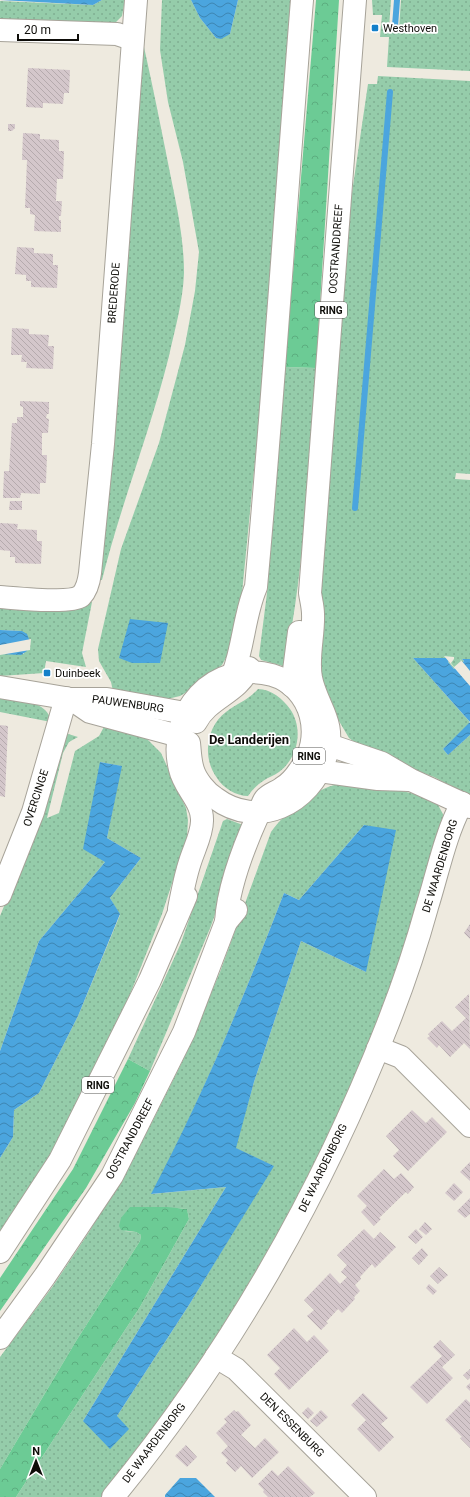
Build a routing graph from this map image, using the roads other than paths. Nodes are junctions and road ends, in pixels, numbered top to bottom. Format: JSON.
{"nodes":[{"id":1,"x":136,"y":0,"type":"edge"},
{"id":2,"x":302,"y":0,"type":"edge"},
{"id":3,"x":355,"y":0,"type":"edge"},
{"id":4,"x":0,"y":30,"type":"edge"},
{"id":5,"x":132,"y":39,"type":"junction"},
{"id":6,"x":0,"y":597,"type":"edge"},
{"id":7,"x":241,"y":673,"type":"junction"},
{"id":8,"x":302,"y":683,"type":"junction"},
{"id":9,"x":0,"y":687,"type":"edge"},
{"id":10,"x":68,"y":698,"type":"junction"},
{"id":11,"x":185,"y":713,"type":"junction"},
{"id":12,"x":184,"y":740,"type":"junction"},
{"id":13,"x":321,"y":742,"type":"junction"},
{"id":14,"x":319,"y":771,"type":"junction"},
{"id":15,"x":411,"y":780,"type":"junction"},
{"id":16,"x":466,"y":805,"type":"edge"},
{"id":17,"x":211,"y":807,"type":"junction"},
{"id":18,"x":267,"y":811,"type":"junction"},
{"id":19,"x":0,"y":895,"type":"edge"},
{"id":20,"x":378,"y":1048,"type":"junction"},
{"id":21,"x":470,"y":1126,"type":"edge"},
{"id":22,"x":0,"y":1252,"type":"edge"},
{"id":23,"x":0,"y":1338,"type":"edge"},
{"id":24,"x":216,"y":1357,"type":"junction"},
{"id":25,"x":113,"y":1497,"type":"edge"},
{"id":26,"x":365,"y":1497,"type":"edge"}],
"edges":[{"from":1,"to":5,"type":"main road","name":"BREDERODE"},
{"from":2,"to":7,"type":"main road"},
{"from":3,"to":8,"type":"main road","name":"OOSTRANDDREEF","number":"RING"},
{"from":4,"to":5,"type":"main road"},
{"from":5,"to":6,"type":"main road","name":"BREDERODE"},
{"from":7,"to":8,"type":"main road","number":"RING"},
{"from":7,"to":11,"type":"main road"},
{"from":7,"to":12,"type":"main road"},
{"from":8,"to":13,"type":"main road","number":"RING"},
{"from":9,"to":10,"type":"main road","name":"PAUWENBURG"},
{"from":10,"to":11,"type":"main road","name":"PAUWENBURG"},
{"from":10,"to":12,"type":"main road","name":"PAUWENBURG"},
{"from":10,"to":19,"type":"main road","name":"OVERCINGE"},
{"from":11,"to":12,"type":"main road"},
{"from":12,"to":17,"type":"main road"},
{"from":13,"to":14,"type":"main road","number":"RING"},
{"from":13,"to":15,"type":"main road"},
{"from":13,"to":18,"type":"main road","number":"RING"},
{"from":14,"to":15,"type":"main road"},
{"from":14,"to":18,"type":"main road","number":"RING"},
{"from":15,"to":16,"type":"main road"},
{"from":16,"to":20,"type":"main road","name":"DE WAARDENBORG"},
{"from":17,"to":18,"type":"main road"},
{"from":17,"to":22,"type":"main road","number":"RING"},
{"from":18,"to":23,"type":"main road","name":"OOSTRANDDREEF","number":"RING"},
{"from":20,"to":21,"type":"main road"},
{"from":20,"to":24,"type":"main road","name":"DE WAARDENBORG"},
{"from":24,"to":25,"type":"main road","name":"DE WAARDENBORG"},
{"from":24,"to":26,"type":"main road","name":"DEN ESSENBURG"}]}
